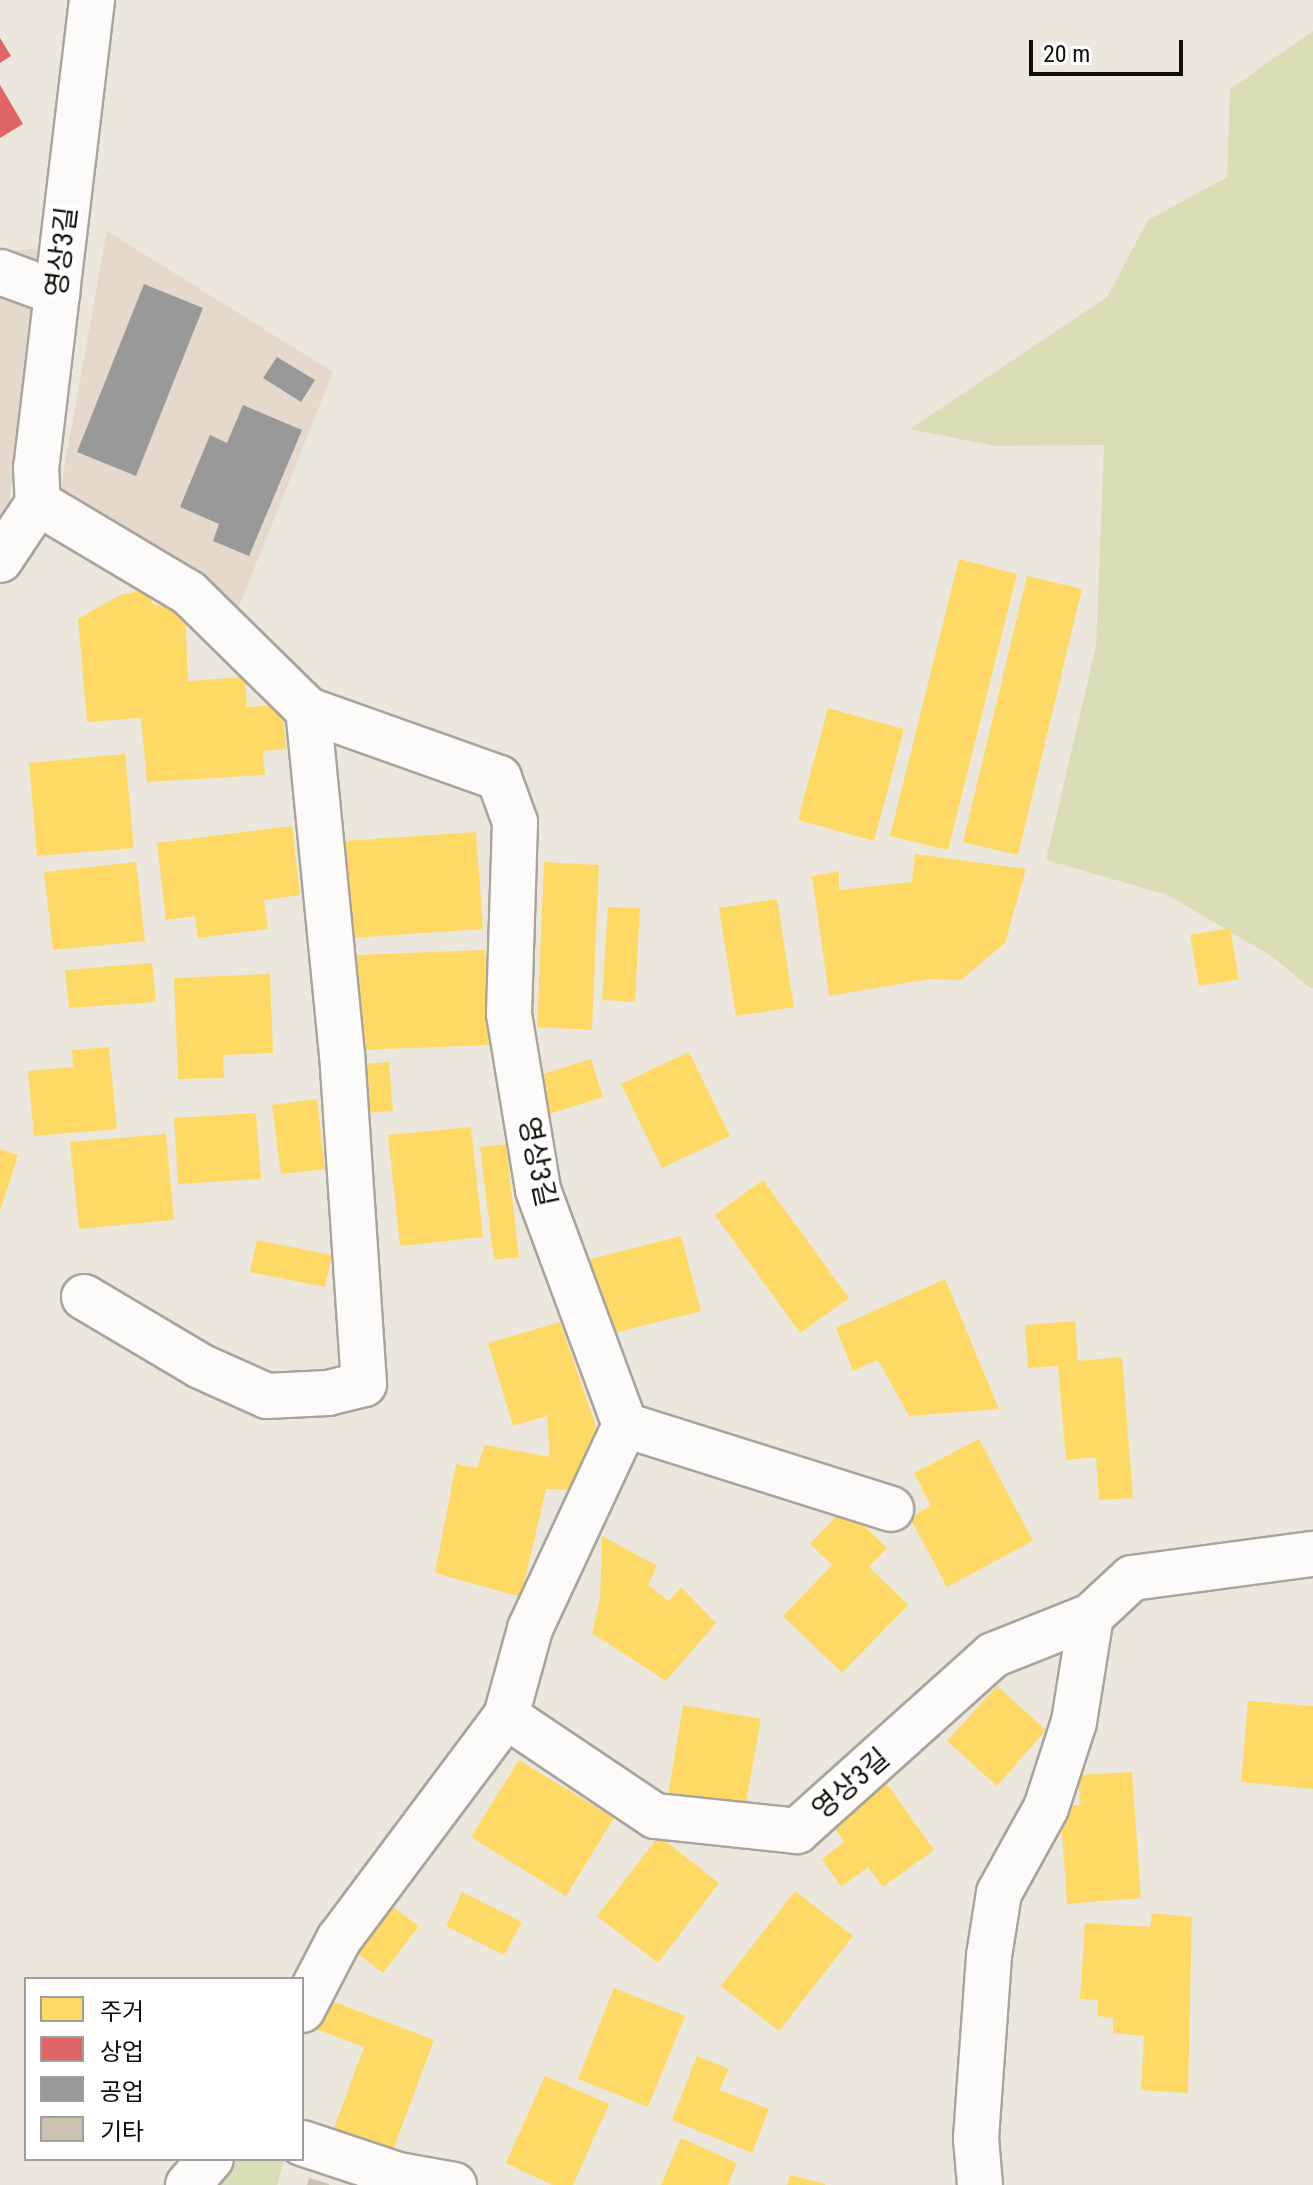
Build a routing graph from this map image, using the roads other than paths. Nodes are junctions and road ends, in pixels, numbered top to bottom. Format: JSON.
{"nodes":[{"id":1,"x":92,"y":0,"type":"edge"},
{"id":2,"x":0,"y":272,"type":"edge"},
{"id":3,"x":57,"y":293,"type":"junction"},
{"id":4,"x":38,"y":503,"type":"junction"},
{"id":5,"x":0,"y":560,"type":"edge"},
{"id":6,"x":308,"y":710,"type":"junction"},
{"id":7,"x":84,"y":1297,"type":"dead end"},
{"id":8,"x":625,"y":1425,"type":"junction"},
{"id":9,"x":891,"y":1509,"type":"dead end"},
{"id":10,"x":1313,"y":1554,"type":"edge"},
{"id":11,"x":1091,"y":1616,"type":"junction"},
{"id":12,"x":506,"y":1716,"type":"junction"},
{"id":13,"x":304,"y":2006,"type":"edge"},
{"id":14,"x":304,"y":2144,"type":"edge"},
{"id":15,"x":209,"y":2161,"type":"edge"},
{"id":16,"x":188,"y":2185,"type":"edge"},
{"id":17,"x":454,"y":2185,"type":"edge"},
{"id":18,"x":980,"y":2185,"type":"edge"}],
"edges":[{"from":1,"to":3,"type":"street","name":"영상3길"},
{"from":2,"to":3,"type":"street"},
{"from":3,"to":4,"type":"street","name":"영상3길"},
{"from":4,"to":5,"type":"street"},
{"from":4,"to":6,"type":"street","name":"영상3길"},
{"from":6,"to":7,"type":"street"},
{"from":6,"to":8,"type":"street","name":"영상3길"},
{"from":8,"to":9,"type":"street"},
{"from":8,"to":12,"type":"street"},
{"from":10,"to":11,"type":"street","name":"영상3길"},
{"from":11,"to":12,"type":"street","name":"영상3길"},
{"from":11,"to":18,"type":"street"},
{"from":12,"to":13,"type":"street"},
{"from":14,"to":17,"type":"street"},
{"from":15,"to":16,"type":"street"}]}
